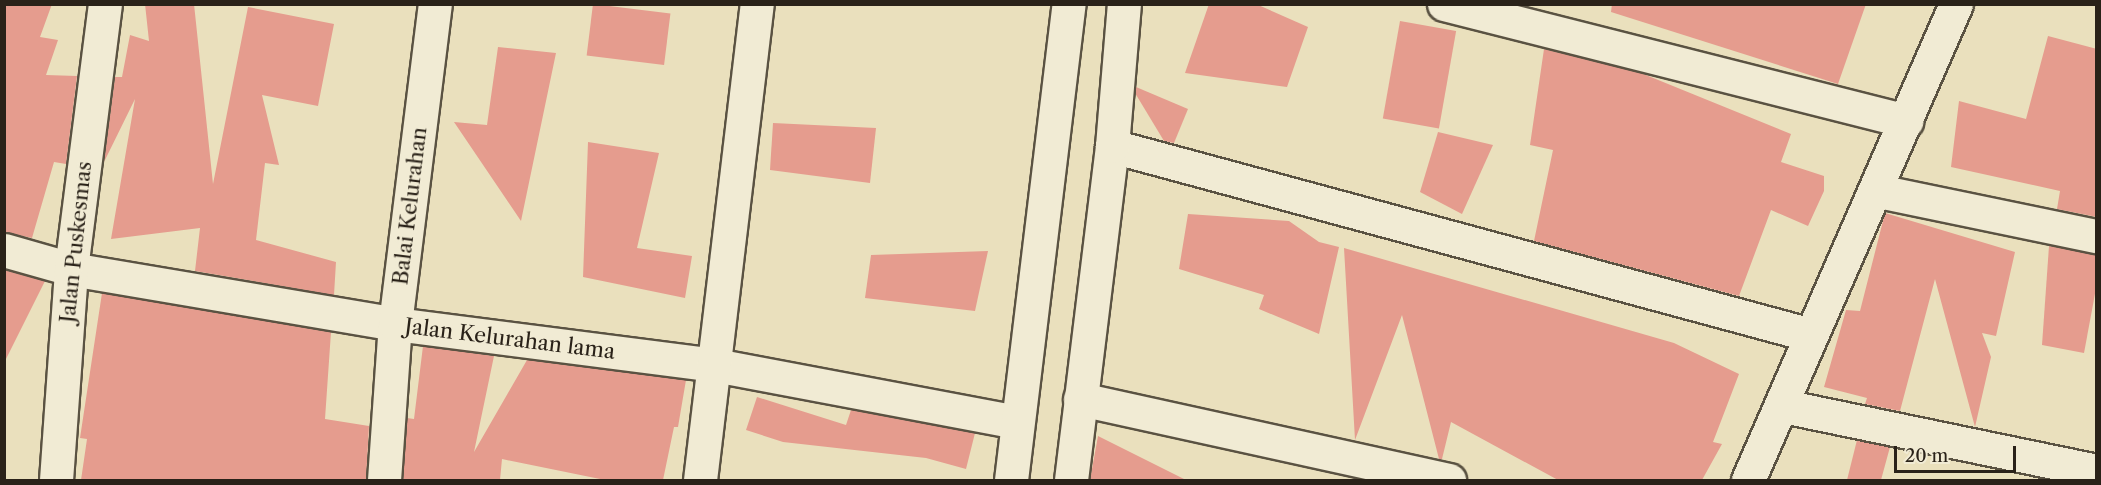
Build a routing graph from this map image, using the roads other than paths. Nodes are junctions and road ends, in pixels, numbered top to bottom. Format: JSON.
{"nodes":[{"id":1,"x":105,"y":4,"type":"edge"},
{"id":2,"x":435,"y":4,"type":"edge"},
{"id":3,"x":757,"y":4,"type":"edge"},
{"id":4,"x":1068,"y":4,"type":"edge"},
{"id":5,"x":1124,"y":4,"type":"edge"},
{"id":6,"x":1444,"y":4,"type":"edge"},
{"id":7,"x":1956,"y":4,"type":"edge"},
{"id":8,"x":1905,"y":122,"type":"junction"},
{"id":9,"x":1112,"y":146,"type":"junction"},
{"id":10,"x":1878,"y":191,"type":"junction"},
{"id":11,"x":2097,"y":236,"type":"edge"},
{"id":12,"x":4,"y":250,"type":"edge"},
{"id":13,"x":71,"y":269,"type":"junction"},
{"id":14,"x":395,"y":324,"type":"junction"},
{"id":15,"x":1811,"y":335,"type":"junction"},
{"id":16,"x":715,"y":365,"type":"junction"},
{"id":17,"x":1080,"y":399,"type":"junction"},
{"id":18,"x":1783,"y":406,"type":"junction"},
{"id":19,"x":1017,"y":422,"type":"junction"},
{"id":20,"x":2097,"y":471,"type":"edge"},
{"id":21,"x":56,"y":480,"type":"edge"},
{"id":22,"x":384,"y":480,"type":"edge"},
{"id":23,"x":700,"y":480,"type":"edge"},
{"id":24,"x":1011,"y":480,"type":"edge"},
{"id":25,"x":1071,"y":480,"type":"edge"},
{"id":26,"x":1449,"y":480,"type":"edge"},
{"id":27,"x":1748,"y":480,"type":"edge"}],
"edges":[{"from":1,"to":13,"type":"street","name":"Jalan Puskesmas"},
{"from":2,"to":14,"type":"street","name":"Balai Kelurahan"},
{"from":3,"to":16,"type":"street"},
{"from":4,"to":19,"type":"street"},
{"from":5,"to":9,"type":"street"},
{"from":6,"to":8,"type":"street"},
{"from":7,"to":8,"type":"street"},
{"from":8,"to":10,"type":"street"},
{"from":9,"to":15,"type":"street"},
{"from":9,"to":17,"type":"street"},
{"from":10,"to":11,"type":"street"},
{"from":10,"to":15,"type":"street"},
{"from":12,"to":13,"type":"street","name":"Jalan Kelurahan lama"},
{"from":13,"to":14,"type":"street","name":"Jalan Kelurahan lama"},
{"from":13,"to":21,"type":"street","name":"Jalan Puskesmas"},
{"from":14,"to":16,"type":"street","name":"Jalan Kelurahan lama"},
{"from":14,"to":22,"type":"street","name":"Balai Kelurahan"},
{"from":15,"to":18,"type":"street"},
{"from":16,"to":19,"type":"street","name":"Jalan Kelurahan lama"},
{"from":16,"to":23,"type":"street"},
{"from":17,"to":25,"type":"street"},
{"from":17,"to":26,"type":"street"},
{"from":18,"to":20,"type":"street"},
{"from":18,"to":27,"type":"street"},
{"from":19,"to":24,"type":"street"}]}
